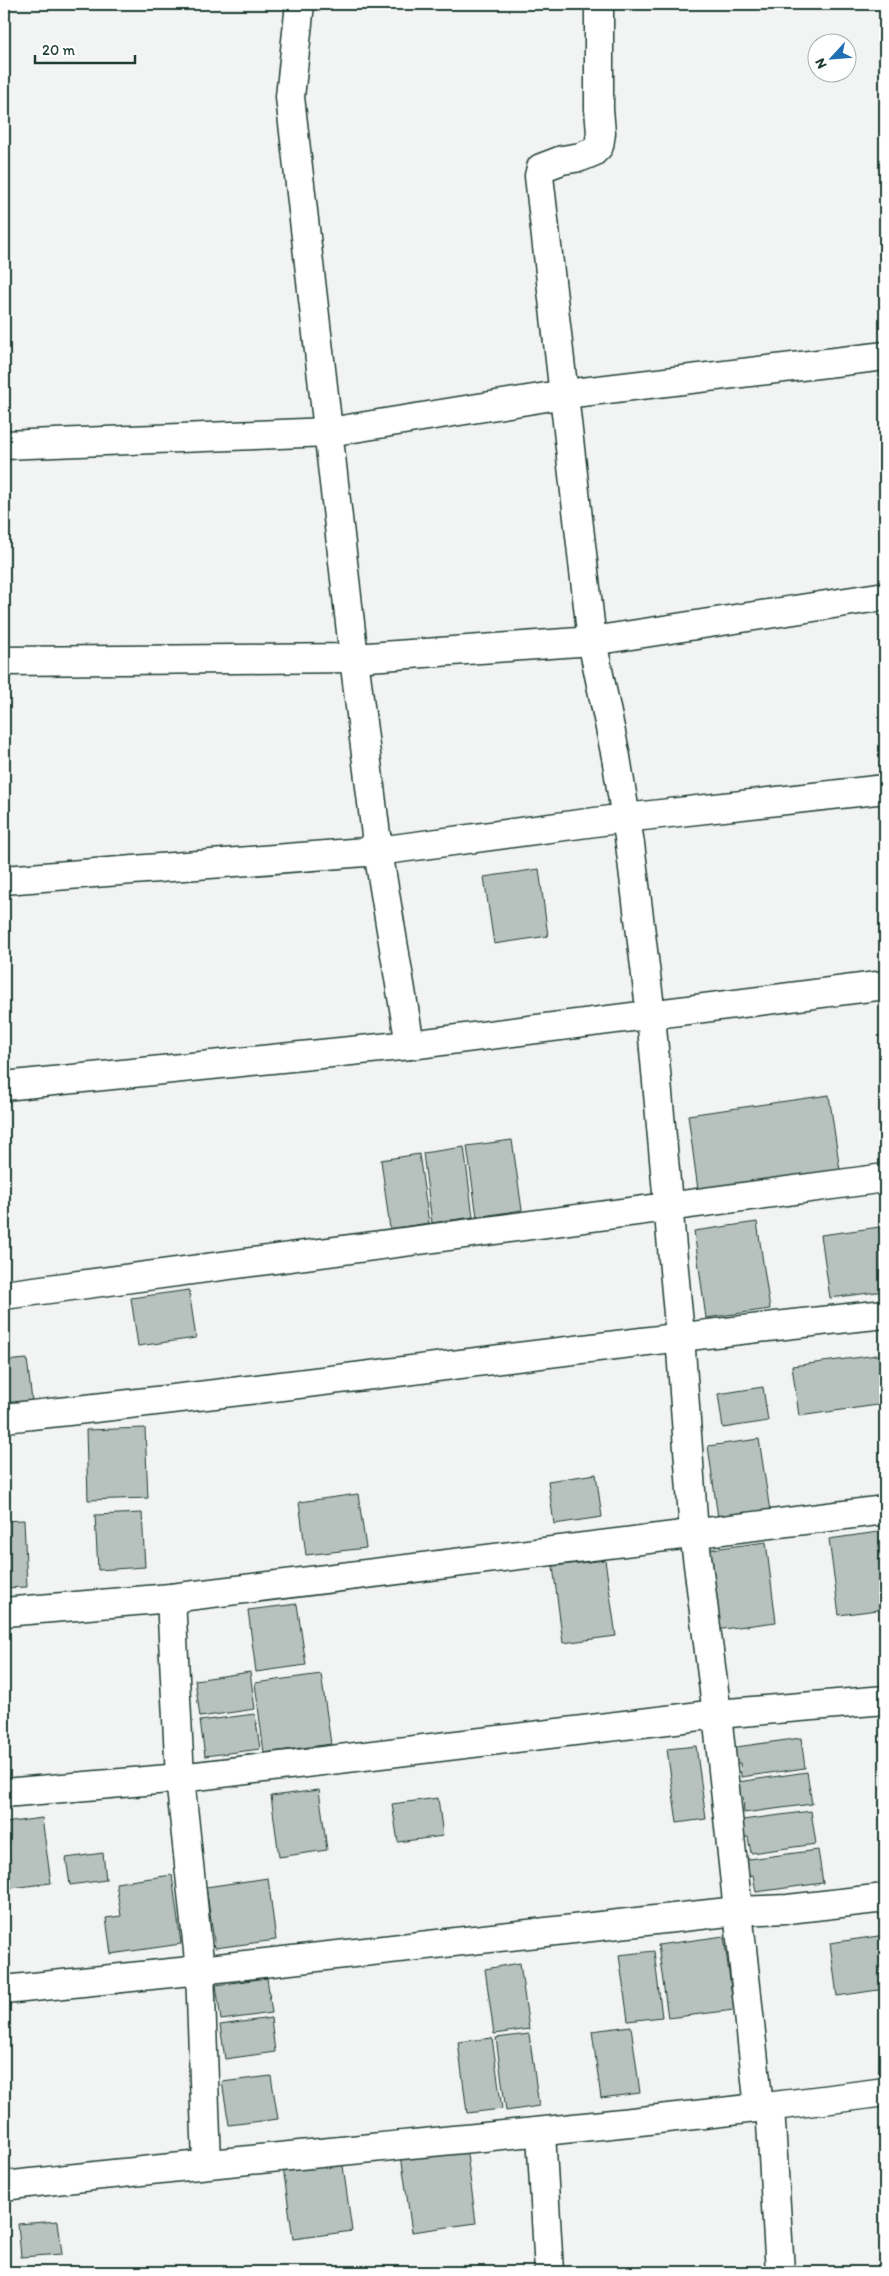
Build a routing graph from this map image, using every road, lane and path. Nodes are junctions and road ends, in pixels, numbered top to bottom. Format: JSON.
{"nodes":[{"id":1,"x":300,"y":4,"type":"edge"},
{"id":2,"x":599,"y":4,"type":"edge"},
{"id":3,"x":885,"y":356,"type":"edge"},
{"id":4,"x":565,"y":394,"type":"junction"},
{"id":5,"x":329,"y":432,"type":"junction"},
{"id":6,"x":4,"y":445,"type":"edge"},
{"id":7,"x":885,"y":596,"type":"edge"},
{"id":8,"x":592,"y":641,"type":"junction"},
{"id":9,"x":354,"y":658,"type":"junction"},
{"id":10,"x":4,"y":661,"type":"edge"},
{"id":11,"x":885,"y":789,"type":"edge"},
{"id":12,"x":625,"y":818,"type":"junction"},
{"id":13,"x":378,"y":851,"type":"junction"},
{"id":14,"x":4,"y":880,"type":"edge"},
{"id":15,"x":885,"y":985,"type":"edge"},
{"id":16,"x":651,"y":1016,"type":"junction"},
{"id":17,"x":410,"y":1045,"type":"junction"},
{"id":18,"x":4,"y":1086,"type":"edge"},
{"id":19,"x":885,"y":1178,"type":"edge"},
{"id":20,"x":668,"y":1206,"type":"junction"},
{"id":21,"x":4,"y":1295,"type":"edge"},
{"id":22,"x":885,"y":1314,"type":"edge"},
{"id":23,"x":680,"y":1336,"type":"junction"},
{"id":24,"x":4,"y":1418,"type":"edge"},
{"id":25,"x":885,"y":1510,"type":"edge"},
{"id":26,"x":694,"y":1533,"type":"junction"},
{"id":27,"x":171,"y":1598,"type":"junction"},
{"id":28,"x":4,"y":1612,"type":"edge"},
{"id":29,"x":885,"y":1700,"type":"edge"},
{"id":30,"x":717,"y":1714,"type":"junction"},
{"id":31,"x":180,"y":1778,"type":"junction"},
{"id":32,"x":4,"y":1793,"type":"edge"},
{"id":33,"x":885,"y":1898,"type":"edge"},
{"id":34,"x":737,"y":1911,"type":"junction"},
{"id":35,"x":200,"y":1970,"type":"junction"},
{"id":36,"x":4,"y":1990,"type":"edge"},
{"id":37,"x":885,"y":2092,"type":"edge"},
{"id":38,"x":765,"y":2108,"type":"junction"},
{"id":39,"x":541,"y":2133,"type":"junction"},
{"id":40,"x":207,"y":2162,"type":"junction"},
{"id":41,"x":4,"y":2186,"type":"edge"},
{"id":42,"x":549,"y":2272,"type":"edge"},
{"id":43,"x":780,"y":2272,"type":"edge"}],
"edges":[{"from":1,"to":5,"type":"street"},
{"from":2,"to":4,"type":"street"},
{"from":3,"to":4,"type":"street"},
{"from":4,"to":5,"type":"street"},
{"from":4,"to":8,"type":"street"},
{"from":5,"to":6,"type":"street"},
{"from":5,"to":9,"type":"street"},
{"from":7,"to":8,"type":"street"},
{"from":8,"to":9,"type":"street"},
{"from":8,"to":12,"type":"street"},
{"from":9,"to":10,"type":"street"},
{"from":9,"to":13,"type":"street"},
{"from":11,"to":12,"type":"street"},
{"from":12,"to":13,"type":"street"},
{"from":12,"to":16,"type":"street"},
{"from":13,"to":14,"type":"street"},
{"from":13,"to":17,"type":"street"},
{"from":15,"to":16,"type":"street"},
{"from":16,"to":17,"type":"street"},
{"from":16,"to":20,"type":"street"},
{"from":17,"to":18,"type":"street"},
{"from":19,"to":20,"type":"street"},
{"from":20,"to":21,"type":"street"},
{"from":20,"to":23,"type":"street"},
{"from":22,"to":23,"type":"street"},
{"from":23,"to":24,"type":"street"},
{"from":23,"to":26,"type":"street"},
{"from":25,"to":26,"type":"street"},
{"from":26,"to":27,"type":"street"},
{"from":26,"to":30,"type":"street"},
{"from":27,"to":28,"type":"street"},
{"from":27,"to":31,"type":"street"},
{"from":29,"to":30,"type":"street"},
{"from":30,"to":31,"type":"street"},
{"from":30,"to":34,"type":"street"},
{"from":31,"to":32,"type":"street"},
{"from":31,"to":35,"type":"street"},
{"from":33,"to":34,"type":"street"},
{"from":34,"to":35,"type":"street"},
{"from":34,"to":38,"type":"street"},
{"from":35,"to":36,"type":"street"},
{"from":35,"to":40,"type":"street"},
{"from":37,"to":38,"type":"street"},
{"from":38,"to":39,"type":"street"},
{"from":38,"to":43,"type":"street"},
{"from":39,"to":40,"type":"street"},
{"from":39,"to":42,"type":"street"},
{"from":40,"to":41,"type":"street"}]}
